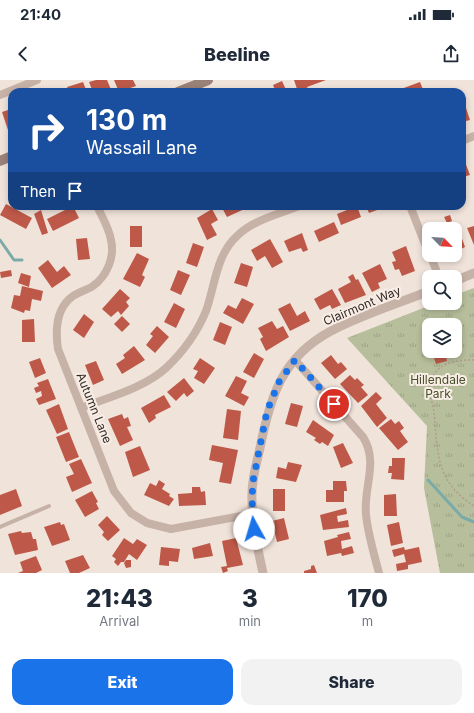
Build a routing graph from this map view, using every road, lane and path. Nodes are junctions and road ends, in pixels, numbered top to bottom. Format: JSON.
{"nodes":[{"id":1,"x":37,"y":80,"type":"edge"},
{"id":2,"x":208,"y":80,"type":"edge"},
{"id":3,"x":17,"y":88,"type":"edge"},
{"id":4,"x":188,"y":88,"type":"edge"},
{"id":5,"x":99,"y":210,"type":"edge"},
{"id":6,"x":289,"y":210,"type":"edge"},
{"id":7,"x":412,"y":210,"type":"edge"},
{"id":8,"x":422,"y":236,"type":"edge"},
{"id":9,"x":474,"y":273,"type":"edge"},
{"id":10,"x":462,"y":278,"type":"edge"},
{"id":11,"x":422,"y":295,"type":"edge"},
{"id":12,"x":295,"y":360,"type":"junction"},
{"id":13,"x":474,"y":360,"type":"edge"},
{"id":14,"x":81,"y":408,"type":"junction"},
{"id":15,"x":49,"y":506,"type":"dead end"},
{"id":16,"x":474,"y":506,"type":"edge"},
{"id":17,"x":252,"y":514,"type":"junction"},
{"id":18,"x":0,"y":527,"type":"edge"},
{"id":19,"x":263,"y":573,"type":"edge"},
{"id":20,"x":379,"y":573,"type":"edge"}],
"edges":[{"from":1,"to":3,"type":"street"},
{"from":2,"to":4,"type":"main road"},
{"from":5,"to":14,"type":"street","name":"Autumn Lane"},
{"from":6,"to":14,"type":"street"},
{"from":7,"to":8,"type":"street"},
{"from":9,"to":10,"type":"street"},
{"from":11,"to":12,"type":"street","name":"Clairmont Way"},
{"from":12,"to":17,"type":"street","name":"Clairmont Way"},
{"from":12,"to":20,"type":"street"},
{"from":13,"to":16,"type":"path"},
{"from":14,"to":17,"type":"street","name":"Autumn Lane"},
{"from":15,"to":18,"type":"lane"},
{"from":17,"to":19,"type":"street","name":"Clairmont Way"}]}
